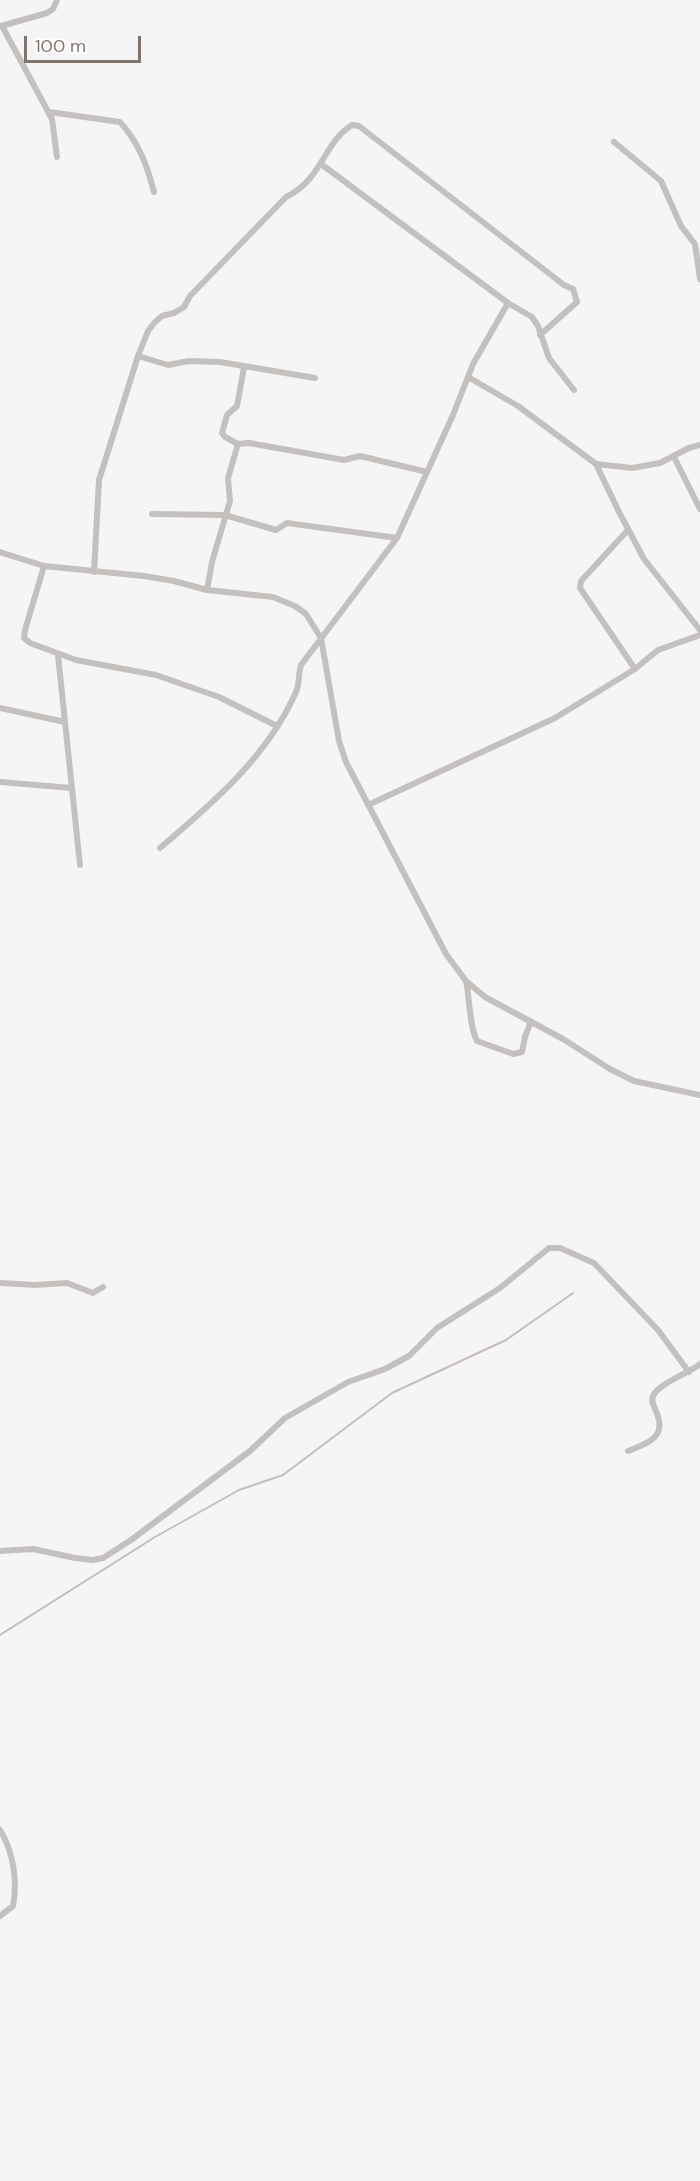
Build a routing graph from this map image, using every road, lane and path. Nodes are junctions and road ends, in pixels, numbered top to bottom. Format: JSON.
{"nodes":[{"id":1,"x":57,"y":0,"type":"edge"},
{"id":2,"x":1,"y":26,"type":"edge"},
{"id":3,"x":49,"y":112,"type":"junction"},
{"id":4,"x":614,"y":142,"type":"dead end"},
{"id":5,"x":57,"y":157,"type":"dead end"},
{"id":6,"x":321,"y":164,"type":"junction"},
{"id":7,"x":154,"y":192,"type":"dead end"},
{"id":8,"x":700,"y":279,"type":"edge"},
{"id":9,"x":507,"y":303,"type":"junction"},
{"id":10,"x":540,"y":335,"type":"junction"},
{"id":11,"x":138,"y":356,"type":"junction"},
{"id":12,"x":244,"y":366,"type":"junction"},
{"id":13,"x":468,"y":376,"type":"junction"},
{"id":14,"x":315,"y":378,"type":"dead end"},
{"id":15,"x":574,"y":390,"type":"dead end"},
{"id":16,"x":238,"y":444,"type":"junction"},
{"id":17,"x":700,"y":445,"type":"edge"},
{"id":18,"x":674,"y":457,"type":"junction"},
{"id":19,"x":596,"y":464,"type":"junction"},
{"id":20,"x":427,"y":471,"type":"junction"},
{"id":21,"x":700,"y":509,"type":"edge"},
{"id":22,"x":152,"y":514,"type":"dead end"},
{"id":23,"x":225,"y":515,"type":"junction"},
{"id":24,"x":628,"y":530,"type":"junction"},
{"id":25,"x":397,"y":538,"type":"junction"},
{"id":26,"x":0,"y":552,"type":"edge"},
{"id":27,"x":44,"y":566,"type":"junction"},
{"id":28,"x":93,"y":572,"type":"junction"},
{"id":29,"x":207,"y":590,"type":"junction"},
{"id":30,"x":700,"y":630,"type":"edge"},
{"id":31,"x":700,"y":635,"type":"edge"},
{"id":32,"x":321,"y":638,"type":"junction"},
{"id":33,"x":58,"y":655,"type":"junction"},
{"id":34,"x":635,"y":669,"type":"junction"},
{"id":35,"x":0,"y":708,"type":"edge"},
{"id":36,"x":65,"y":722,"type":"junction"},
{"id":37,"x":276,"y":726,"type":"junction"},
{"id":38,"x":0,"y":782,"type":"edge"},
{"id":39,"x":72,"y":788,"type":"junction"},
{"id":40,"x":368,"y":806,"type":"junction"},
{"id":41,"x":160,"y":848,"type":"dead end"},
{"id":42,"x":80,"y":865,"type":"dead end"},
{"id":43,"x":466,"y":981,"type":"junction"},
{"id":44,"x":531,"y":1021,"type":"junction"},
{"id":45,"x":700,"y":1095,"type":"edge"},
{"id":46,"x":0,"y":1283,"type":"edge"},
{"id":47,"x":103,"y":1287,"type":"dead end"},
{"id":48,"x":700,"y":1365,"type":"edge"},
{"id":49,"x":689,"y":1372,"type":"junction"},
{"id":50,"x":628,"y":1451,"type":"dead end"},
{"id":51,"x":0,"y":1551,"type":"edge"},
{"id":52,"x":0,"y":1830,"type":"edge"},
{"id":53,"x":0,"y":1916,"type":"edge"}],
"edges":[{"from":1,"to":2,"type":"street"},
{"from":2,"to":3,"type":"street"},
{"from":3,"to":5,"type":"street"},
{"from":3,"to":7,"type":"street"},
{"from":4,"to":8,"type":"street"},
{"from":6,"to":9,"type":"street"},
{"from":6,"to":10,"type":"street"},
{"from":6,"to":11,"type":"street"},
{"from":9,"to":10,"type":"street"},
{"from":9,"to":13,"type":"street"},
{"from":10,"to":15,"type":"street"},
{"from":11,"to":12,"type":"street"},
{"from":11,"to":28,"type":"street"},
{"from":12,"to":14,"type":"street"},
{"from":12,"to":16,"type":"street"},
{"from":13,"to":19,"type":"street"},
{"from":13,"to":20,"type":"street"},
{"from":16,"to":20,"type":"street"},
{"from":16,"to":23,"type":"street"},
{"from":17,"to":18,"type":"street"},
{"from":18,"to":19,"type":"street"},
{"from":18,"to":21,"type":"street"},
{"from":19,"to":24,"type":"street"},
{"from":20,"to":25,"type":"street"},
{"from":22,"to":23,"type":"street"},
{"from":23,"to":25,"type":"street"},
{"from":23,"to":29,"type":"street"},
{"from":24,"to":30,"type":"street"},
{"from":24,"to":34,"type":"street"},
{"from":25,"to":32,"type":"street"},
{"from":26,"to":27,"type":"street"},
{"from":27,"to":28,"type":"street"},
{"from":27,"to":33,"type":"street"},
{"from":28,"to":29,"type":"street"},
{"from":29,"to":32,"type":"street"},
{"from":31,"to":34,"type":"street"},
{"from":32,"to":37,"type":"street"},
{"from":32,"to":40,"type":"street"},
{"from":33,"to":36,"type":"street"},
{"from":33,"to":37,"type":"street"},
{"from":34,"to":40,"type":"street"},
{"from":35,"to":36,"type":"street"},
{"from":36,"to":39,"type":"street"},
{"from":37,"to":41,"type":"street"},
{"from":38,"to":39,"type":"street"},
{"from":39,"to":42,"type":"street"},
{"from":40,"to":43,"type":"street"},
{"from":43,"to":44,"type":"street"},
{"from":43,"to":44,"type":"street"},
{"from":44,"to":45,"type":"street"},
{"from":46,"to":47,"type":"street"},
{"from":48,"to":49,"type":"street"},
{"from":49,"to":50,"type":"street"},
{"from":49,"to":51,"type":"street"},
{"from":52,"to":53,"type":"street"}]}
